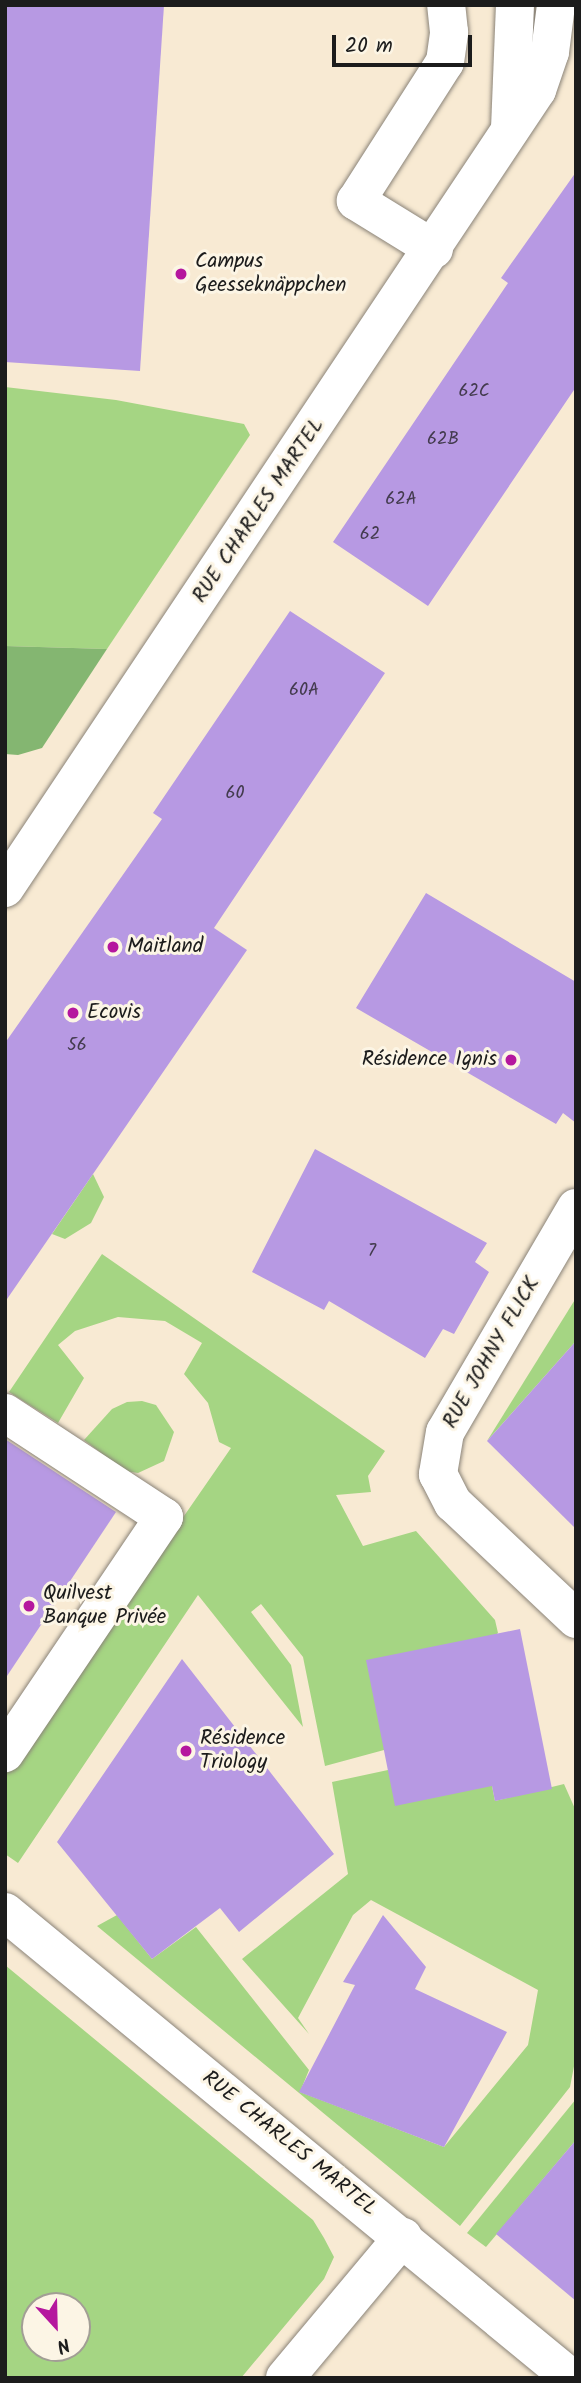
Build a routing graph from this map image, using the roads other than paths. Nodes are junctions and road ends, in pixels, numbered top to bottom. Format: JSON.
{"nodes":[{"id":1,"x":446,"y":5,"type":"edge"},
{"id":2,"x":515,"y":5,"type":"edge"},
{"id":3,"x":556,"y":5,"type":"edge"},
{"id":4,"x":509,"y":131,"type":"junction"},
{"id":5,"x":434,"y":249,"type":"junction"},
{"id":6,"x":5,"y":888,"type":"edge"},
{"id":7,"x":576,"y":1208,"type":"edge"},
{"id":8,"x":5,"y":1413,"type":"edge"},
{"id":9,"x":576,"y":1619,"type":"edge"},
{"id":10,"x":5,"y":1753,"type":"edge"},
{"id":11,"x":5,"y":1912,"type":"edge"},
{"id":12,"x":403,"y":2237,"type":"junction"},
{"id":13,"x":285,"y":2378,"type":"edge"},
{"id":14,"x":570,"y":2378,"type":"edge"}],
"edges":[{"from":1,"to":5,"type":"street"},
{"from":2,"to":4,"type":"street","name":"RUE CHARLES MARTEL"},
{"from":3,"to":4,"type":"street","name":"RUE CHARLES MARTEL"},
{"from":4,"to":5,"type":"street","name":"RUE CHARLES MARTEL"},
{"from":5,"to":6,"type":"street","name":"RUE CHARLES MARTEL"},
{"from":7,"to":9,"type":"street","name":"RUE JOHNY FLICK"},
{"from":8,"to":10,"type":"street"},
{"from":11,"to":12,"type":"street","name":"RUE CHARLES MARTEL"},
{"from":12,"to":13,"type":"street"},
{"from":12,"to":14,"type":"street","name":"RUE CHARLES MARTEL"}]}
